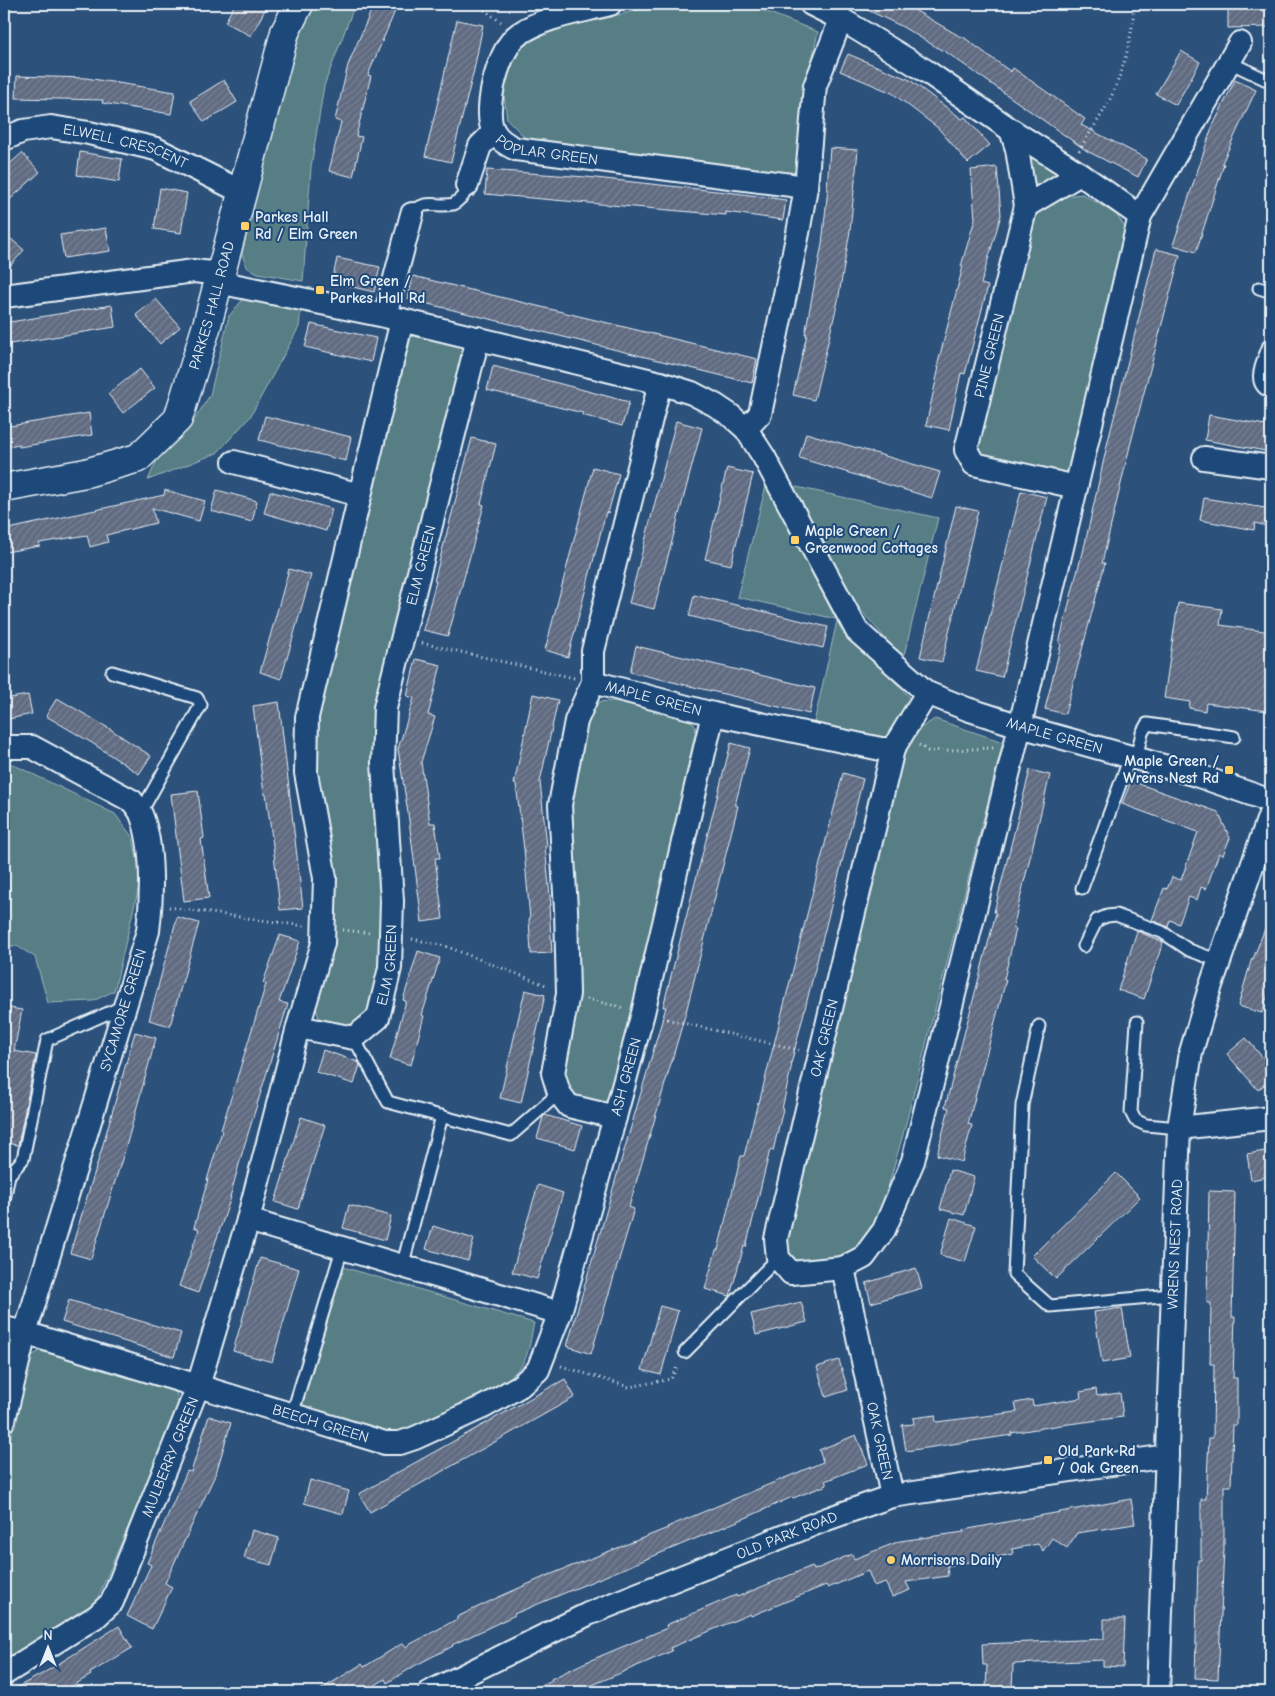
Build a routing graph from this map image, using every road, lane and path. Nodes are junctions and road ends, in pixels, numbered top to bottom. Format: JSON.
{"nodes":[{"id":1,"x":299,"y":4,"type":"edge"},
{"id":2,"x":476,"y":4,"type":"edge"},
{"id":3,"x":610,"y":4,"type":"edge"},
{"id":4,"x":811,"y":4,"type":"edge"},
{"id":5,"x":1134,"y":4,"type":"edge"},
{"id":6,"x":841,"y":19,"type":"junction"},
{"id":7,"x":517,"y":35,"type":"junction"},
{"id":8,"x":1235,"y":52,"type":"joint"},
{"id":9,"x":1271,"y":82,"type":"edge"},
{"id":10,"x":1011,"y":130,"type":"junction"},
{"id":11,"x":494,"y":132,"type":"junction"},
{"id":12,"x":4,"y":139,"type":"edge"},
{"id":13,"x":1075,"y":171,"type":"junction"},
{"id":14,"x":467,"y":185,"type":"joint"},
{"id":15,"x":806,"y":187,"type":"junction"},
{"id":16,"x":242,"y":192,"type":"junction"},
{"id":17,"x":1026,"y":206,"type":"junction"},
{"id":18,"x":412,"y":214,"type":"joint"},
{"id":19,"x":1140,"y":216,"type":"junction"},
{"id":20,"x":219,"y":278,"type":"junction"},
{"id":21,"x":1259,"y":288,"type":"dead end"},
{"id":22,"x":1271,"y":292,"type":"edge"},
{"id":23,"x":4,"y":296,"type":"edge"},
{"id":24,"x":393,"y":318,"type":"junction"},
{"id":25,"x":478,"y":338,"type":"junction"},
{"id":26,"x":1268,"y":346,"type":"dead end"},
{"id":27,"x":660,"y":383,"type":"junction"},
{"id":28,"x":1271,"y":392,"type":"edge"},
{"id":29,"x":746,"y":429,"type":"junction"},
{"id":30,"x":1204,"y":458,"type":"dead end"},
{"id":31,"x":234,"y":462,"type":"dead end"},
{"id":32,"x":1271,"y":467,"type":"edge"},
{"id":33,"x":1076,"y":487,"type":"junction"},
{"id":34,"x":4,"y":488,"type":"edge"},
{"id":35,"x":360,"y":495,"type":"junction"},
{"id":36,"x":402,"y":639,"type":"junction"},
{"id":37,"x":112,"y":672,"type":"dead end"},
{"id":38,"x":594,"y":682,"type":"junction"},
{"id":39,"x":927,"y":693,"type":"junction"},
{"id":40,"x":714,"y":714,"type":"junction"},
{"id":41,"x":1020,"y":726,"type":"junction"},
{"id":42,"x":1234,"y":737,"type":"dead end"},
{"id":43,"x":898,"y":742,"type":"junction"},
{"id":44,"x":4,"y":746,"type":"edge"},
{"id":45,"x":1014,"y":750,"type":"junction"},
{"id":46,"x":1133,"y":757,"type":"junction"},
{"id":47,"x":1271,"y":801,"type":"edge"},
{"id":48,"x":1271,"y":811,"type":"edge"},
{"id":49,"x":141,"y":812,"type":"junction"},
{"id":50,"x":1082,"y":888,"type":"dead end"},
{"id":51,"x":151,"y":905,"type":"junction"},
{"id":52,"x":324,"y":928,"type":"junction"},
{"id":53,"x":391,"y":935,"type":"junction"},
{"id":54,"x":1084,"y":946,"type":"dead end"},
{"id":55,"x":1219,"y":961,"type":"junction"},
{"id":56,"x":568,"y":994,"type":"junction"},
{"id":57,"x":125,"y":1006,"type":"junction"},
{"id":58,"x":643,"y":1013,"type":"junction"},
{"id":59,"x":1137,"y":1022,"type":"dead end"},
{"id":60,"x":1039,"y":1026,"type":"dead end"},
{"id":61,"x":298,"y":1027,"type":"junction"},
{"id":62,"x":354,"y":1038,"type":"junction"},
{"id":63,"x":820,"y":1055,"type":"junction"},
{"id":64,"x":559,"y":1093,"type":"junction"},
{"id":65,"x":442,"y":1116,"type":"junction"},
{"id":66,"x":615,"y":1117,"type":"junction"},
{"id":67,"x":1271,"y":1118,"type":"edge"},
{"id":68,"x":1179,"y":1128,"type":"junction"},
{"id":69,"x":4,"y":1200,"type":"edge"},
{"id":70,"x":248,"y":1220,"type":"junction"},
{"id":71,"x":342,"y":1248,"type":"junction"},
{"id":72,"x":778,"y":1258,"type":"junction"},
{"id":73,"x":402,"y":1267,"type":"junction"},
{"id":74,"x":843,"y":1268,"type":"junction"},
{"id":75,"x":1172,"y":1295,"type":"junction"},
{"id":76,"x":560,"y":1313,"type":"junction"},
{"id":77,"x":14,"y":1330,"type":"edge"},
{"id":78,"x":685,"y":1352,"type":"joint"},
{"id":79,"x":542,"y":1360,"type":"junction"},
{"id":80,"x":198,"y":1386,"type":"junction"},
{"id":81,"x":292,"y":1414,"type":"junction"},
{"id":82,"x":4,"y":1420,"type":"edge"},
{"id":83,"x":1167,"y":1456,"type":"junction"},
{"id":84,"x":892,"y":1496,"type":"junction"},
{"id":85,"x":4,"y":1674,"type":"edge"},
{"id":86,"x":430,"y":1692,"type":"edge"},
{"id":87,"x":1158,"y":1692,"type":"edge"}],
"edges":[{"from":1,"to":16,"type":"street","name":"PARKES HALL ROAD"},
{"from":2,"to":7,"type":"path"},
{"from":3,"to":7,"type":"street","name":"POPLAR GREEN"},
{"from":4,"to":6,"type":"street"},
{"from":5,"to":13,"type":"path"},
{"from":6,"to":10,"type":"street"},
{"from":6,"to":15,"type":"street"},
{"from":7,"to":11,"type":"street","name":"POPLAR GREEN"},
{"from":8,"to":9,"type":"lane"},
{"from":8,"to":19,"type":"street"},
{"from":10,"to":13,"type":"street"},
{"from":10,"to":17,"type":"street"},
{"from":11,"to":14,"type":"street"},
{"from":11,"to":15,"type":"street","name":"POPLAR GREEN"},
{"from":12,"to":16,"type":"street","name":"ELWELL CRESCENT"},
{"from":13,"to":17,"type":"street"},
{"from":13,"to":19,"type":"street"},
{"from":14,"to":18,"type":"lane"},
{"from":15,"to":29,"type":"street"},
{"from":16,"to":20,"type":"street","name":"PARKES HALL ROAD"},
{"from":17,"to":33,"type":"street","name":"PINE GREEN"},
{"from":18,"to":24,"type":"street"},
{"from":19,"to":33,"type":"street"},
{"from":20,"to":23,"type":"street"},
{"from":20,"to":24,"type":"street"},
{"from":20,"to":34,"type":"street","name":"PARKES HALL ROAD"},
{"from":21,"to":22,"type":"lane"},
{"from":24,"to":25,"type":"street"},
{"from":24,"to":35,"type":"street"},
{"from":25,"to":27,"type":"street","name":"MAPLE GREEN"},
{"from":25,"to":36,"type":"street","name":"ELM GREEN"},
{"from":26,"to":28,"type":"lane"},
{"from":27,"to":29,"type":"street","name":"MAPLE GREEN"},
{"from":27,"to":38,"type":"street","name":"MAPLE GREEN"},
{"from":29,"to":39,"type":"street","name":"MAPLE GREEN"},
{"from":30,"to":32,"type":"street"},
{"from":31,"to":35,"type":"street"},
{"from":33,"to":41,"type":"street"},
{"from":35,"to":52,"type":"street"},
{"from":36,"to":38,"type":"path"},
{"from":36,"to":53,"type":"street","name":"ELM GREEN"},
{"from":37,"to":49,"type":"lane"},
{"from":38,"to":40,"type":"street","name":"MAPLE GREEN"},
{"from":38,"to":56,"type":"street"},
{"from":39,"to":41,"type":"street","name":"MAPLE GREEN"},
{"from":39,"to":43,"type":"street"},
{"from":40,"to":43,"type":"street","name":"MAPLE GREEN"},
{"from":40,"to":58,"type":"street","name":"ASH GREEN"},
{"from":41,"to":45,"type":"street"},
{"from":41,"to":46,"type":"street","name":"MAPLE GREEN"},
{"from":42,"to":46,"type":"lane"},
{"from":43,"to":45,"type":"path"},
{"from":43,"to":63,"type":"street","name":"OAK GREEN"},
{"from":44,"to":49,"type":"street"},
{"from":45,"to":74,"type":"street"},
{"from":46,"to":47,"type":"street","name":"MAPLE GREEN"},
{"from":46,"to":50,"type":"lane"},
{"from":48,"to":55,"type":"street","name":"WRENS NEST ROAD"},
{"from":49,"to":51,"type":"street","name":"SYCAMORE GREEN"},
{"from":51,"to":52,"type":"path"},
{"from":51,"to":57,"type":"street","name":"SYCAMORE GREEN"},
{"from":52,"to":53,"type":"path"},
{"from":52,"to":61,"type":"street"},
{"from":53,"to":56,"type":"path"},
{"from":53,"to":62,"type":"street","name":"ELM GREEN"},
{"from":54,"to":55,"type":"lane"},
{"from":55,"to":68,"type":"street","name":"WRENS NEST ROAD"},
{"from":56,"to":58,"type":"path"},
{"from":56,"to":64,"type":"street"},
{"from":57,"to":69,"type":"lane"},
{"from":57,"to":77,"type":"street","name":"SYCAMORE GREEN"},
{"from":58,"to":63,"type":"path"},
{"from":58,"to":66,"type":"street","name":"ASH GREEN"},
{"from":59,"to":68,"type":"lane"},
{"from":60,"to":75,"type":"lane"},
{"from":61,"to":62,"type":"street"},
{"from":61,"to":70,"type":"street"},
{"from":62,"to":65,"type":"lane"},
{"from":63,"to":72,"type":"street","name":"OAK GREEN"},
{"from":64,"to":65,"type":"lane"},
{"from":64,"to":66,"type":"street","name":"ASH GREEN"},
{"from":65,"to":73,"type":"lane"},
{"from":66,"to":76,"type":"street","name":"BEECH GREEN"},
{"from":67,"to":68,"type":"street"},
{"from":68,"to":75,"type":"street","name":"WRENS NEST ROAD"},
{"from":70,"to":71,"type":"street"},
{"from":70,"to":80,"type":"street"},
{"from":71,"to":73,"type":"street"},
{"from":71,"to":81,"type":"lane"},
{"from":72,"to":74,"type":"street"},
{"from":72,"to":78,"type":"lane"},
{"from":73,"to":76,"type":"street"},
{"from":74,"to":84,"type":"street","name":"OAK GREEN"},
{"from":75,"to":83,"type":"street","name":"WRENS NEST ROAD"},
{"from":76,"to":79,"type":"street","name":"BEECH GREEN"},
{"from":77,"to":80,"type":"street","name":"MULBERRY GREEN"},
{"from":77,"to":82,"type":"street"},
{"from":78,"to":79,"type":"path"},
{"from":79,"to":81,"type":"street","name":"BEECH GREEN"},
{"from":80,"to":81,"type":"street","name":"BEECH GREEN"},
{"from":80,"to":85,"type":"street","name":"MULBERRY GREEN"},
{"from":83,"to":84,"type":"street","name":"OLD PARK ROAD"},
{"from":83,"to":87,"type":"street","name":"WRENS NEST ROAD"},
{"from":84,"to":86,"type":"street","name":"OLD PARK ROAD"}]}
